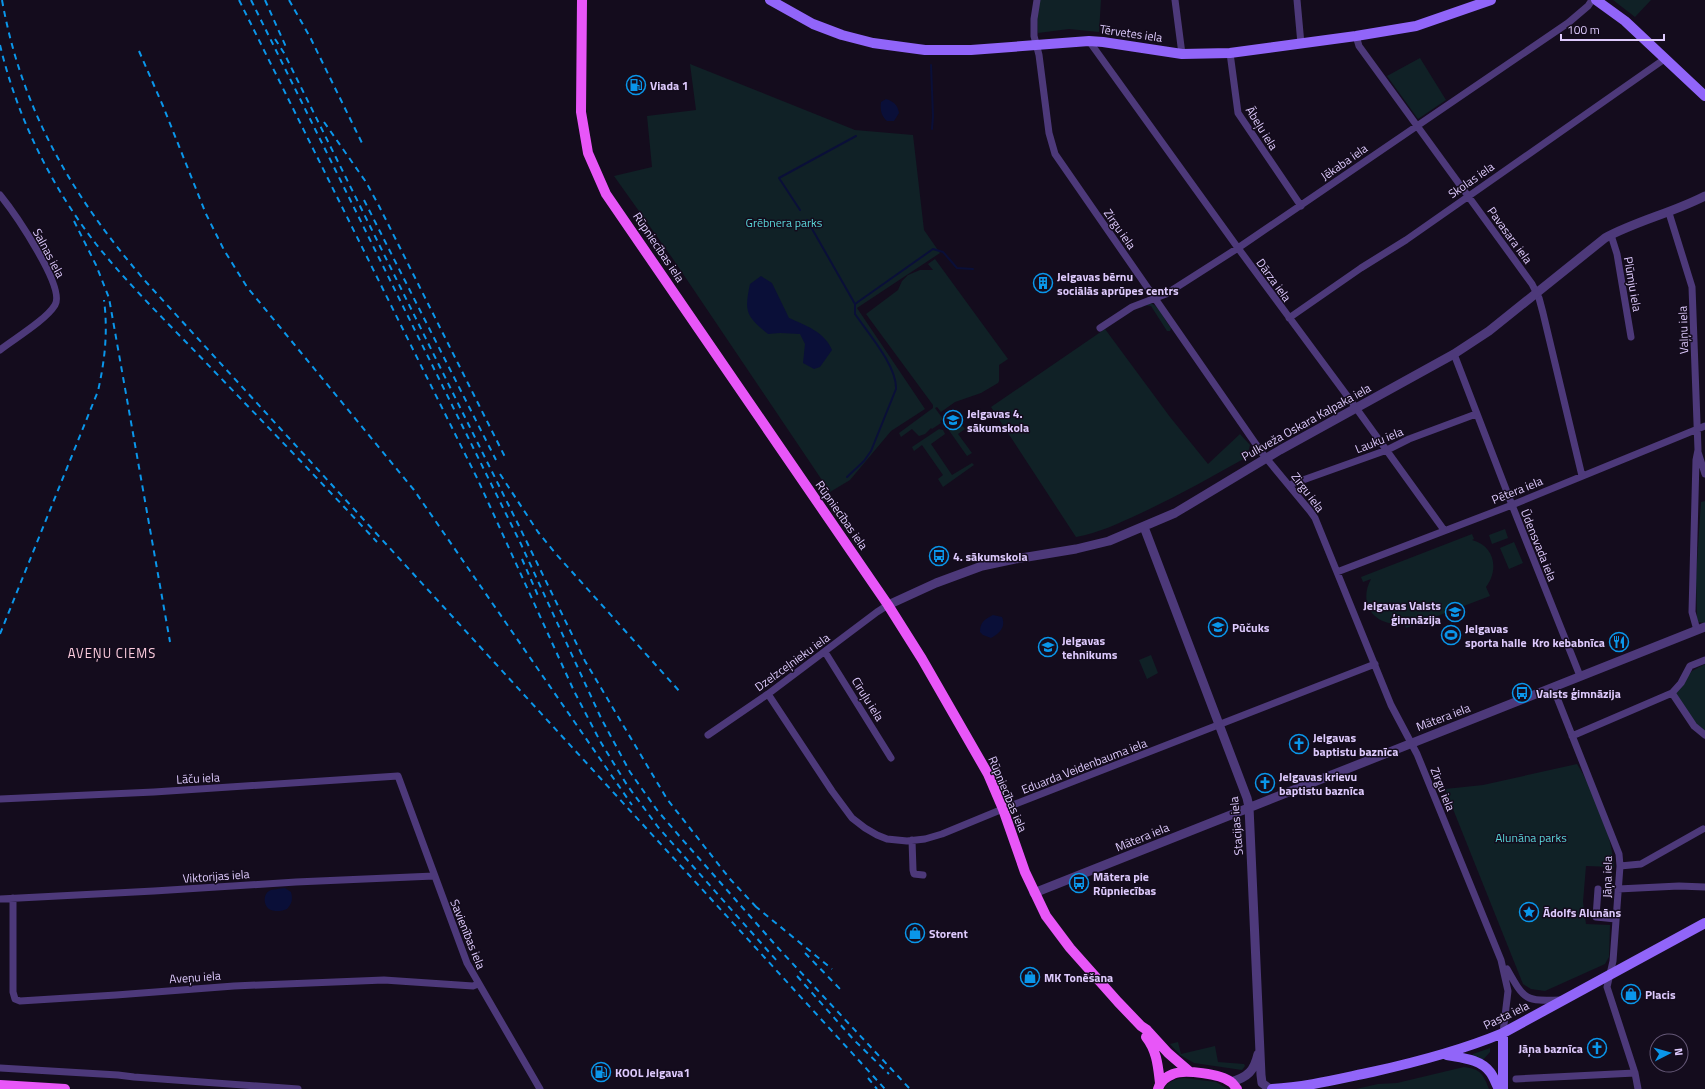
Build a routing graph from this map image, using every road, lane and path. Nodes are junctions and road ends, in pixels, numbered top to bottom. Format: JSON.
{"nodes":[{"id":1,"x":582,"y":0,"type":"edge"},
{"id":2,"x":770,"y":0,"type":"edge"},
{"id":3,"x":1037,"y":0,"type":"edge"},
{"id":4,"x":1175,"y":0,"type":"edge"},
{"id":5,"x":1297,"y":0,"type":"edge"},
{"id":6,"x":1491,"y":0,"type":"edge"},
{"id":7,"x":1592,"y":0,"type":"edge"},
{"id":8,"x":1596,"y":0,"type":"edge"},
{"id":9,"x":1356,"y":36,"type":"junction"},
{"id":10,"x":1089,"y":41,"type":"junction"},
{"id":11,"x":1301,"y":44,"type":"junction"},
{"id":12,"x":1036,"y":45,"type":"junction"},
{"id":13,"x":1230,"y":53,"type":"junction"},
{"id":14,"x":1182,"y":54,"type":"junction"},
{"id":15,"x":1666,"y":58,"type":"junction"},
{"id":16,"x":1703,"y":91,"type":"edge"},
{"id":17,"x":1417,"y":125,"type":"junction"},
{"id":18,"x":0,"y":195,"type":"edge"},
{"id":19,"x":1468,"y":195,"type":"junction"},
{"id":20,"x":1705,"y":196,"type":"edge"},
{"id":21,"x":1301,"y":206,"type":"junction"},
{"id":22,"x":1669,"y":213,"type":"junction"},
{"id":23,"x":1611,"y":235,"type":"junction"},
{"id":24,"x":1238,"y":248,"type":"junction"},
{"id":25,"x":1537,"y":294,"type":"junction"},
{"id":26,"x":1155,"y":299,"type":"junction"},
{"id":27,"x":1289,"y":318,"type":"junction"},
{"id":28,"x":1100,"y":328,"type":"dead end"},
{"id":29,"x":1631,"y":337,"type":"dead end"},
{"id":30,"x":0,"y":350,"type":"edge"},
{"id":31,"x":1454,"y":354,"type":"junction"},
{"id":32,"x":1356,"y":408,"type":"junction"},
{"id":33,"x":1476,"y":414,"type":"junction"},
{"id":34,"x":1705,"y":426,"type":"edge"},
{"id":35,"x":1696,"y":430,"type":"junction"},
{"id":36,"x":1387,"y":450,"type":"junction"},
{"id":37,"x":1698,"y":450,"type":"junction"},
{"id":38,"x":1266,"y":458,"type":"junction"},
{"id":39,"x":1705,"y":474,"type":"edge"},
{"id":40,"x":1582,"y":476,"type":"junction"},
{"id":41,"x":1289,"y":485,"type":"junction"},
{"id":42,"x":1512,"y":505,"type":"junction"},
{"id":43,"x":1144,"y":527,"type":"junction"},
{"id":44,"x":1444,"y":530,"type":"junction"},
{"id":45,"x":1337,"y":572,"type":"junction"},
{"id":46,"x":888,"y":605,"type":"junction"},
{"id":47,"x":1701,"y":628,"type":"edge"},
{"id":48,"x":825,"y":652,"type":"junction"},
{"id":49,"x":1705,"y":660,"type":"edge"},
{"id":50,"x":1375,"y":664,"type":"junction"},
{"id":51,"x":1580,"y":676,"type":"junction"},
{"id":52,"x":1672,"y":693,"type":"junction"},
{"id":53,"x":768,"y":694,"type":"junction"},
{"id":54,"x":1556,"y":695,"type":"dead end"},
{"id":55,"x":1219,"y":726,"type":"junction"},
{"id":56,"x":708,"y":735,"type":"dead end"},
{"id":57,"x":1705,"y":735,"type":"edge"},
{"id":58,"x":1572,"y":736,"type":"junction"},
{"id":59,"x":1412,"y":742,"type":"junction"},
{"id":60,"x":891,"y":758,"type":"dead end"},
{"id":61,"x":398,"y":776,"type":"joint"},
{"id":62,"x":0,"y":799,"type":"edge"},
{"id":63,"x":1249,"y":807,"type":"junction"},
{"id":64,"x":1003,"y":809,"type":"junction"},
{"id":65,"x":1702,"y":829,"type":"dead end"},
{"id":66,"x":912,"y":840,"type":"junction"},
{"id":67,"x":1620,"y":866,"type":"junction"},
{"id":68,"x":923,"y":875,"type":"dead end"},
{"id":69,"x":434,"y":876,"type":"junction"},
{"id":70,"x":1705,"y":887,"type":"edge"},
{"id":71,"x":1598,"y":889,"type":"dead end"},
{"id":72,"x":1618,"y":889,"type":"junction"},
{"id":73,"x":1034,"y":893,"type":"junction"},
{"id":74,"x":13,"y":898,"type":"junction"},
{"id":75,"x":0,"y":899,"type":"edge"},
{"id":76,"x":1616,"y":919,"type":"junction"},
{"id":77,"x":1705,"y":923,"type":"edge"},
{"id":78,"x":1501,"y":960,"type":"junction"},
{"id":79,"x":1610,"y":976,"type":"junction"},
{"id":80,"x":478,"y":984,"type":"junction"},
{"id":81,"x":1565,"y":1000,"type":"junction"},
{"id":82,"x":1140,"y":1026,"type":"junction"},
{"id":83,"x":1503,"y":1033,"type":"junction"},
{"id":84,"x":1259,"y":1047,"type":"junction"},
{"id":85,"x":1445,"y":1054,"type":"junction"},
{"id":86,"x":0,"y":1068,"type":"edge"},
{"id":87,"x":1190,"y":1072,"type":"junction"},
{"id":88,"x":1635,"y":1073,"type":"junction"},
{"id":89,"x":1516,"y":1079,"type":"dead end"},
{"id":90,"x":0,"y":1085,"type":"edge"},
{"id":91,"x":1159,"y":1086,"type":"edge"},
{"id":92,"x":1236,"y":1087,"type":"edge"},
{"id":93,"x":1300,"y":1088,"type":"edge"},
{"id":94,"x":65,"y":1089,"type":"edge"},
{"id":95,"x":298,"y":1089,"type":"edge"},
{"id":96,"x":540,"y":1089,"type":"edge"},
{"id":97,"x":1271,"y":1089,"type":"edge"},
{"id":98,"x":1499,"y":1089,"type":"edge"},
{"id":99,"x":1503,"y":1089,"type":"edge"},
{"id":100,"x":1638,"y":1089,"type":"edge"}],
"edges":[{"from":1,"to":46,"type":"main road","name":"Rūpniecības iela"},
{"from":2,"to":12,"type":"main road","name":"Tērvetes iela"},
{"from":3,"to":12,"type":"street","name":"Zirgu iela"},
{"from":4,"to":14,"type":"street"},
{"from":5,"to":11,"type":"street"},
{"from":6,"to":9,"type":"main road","name":"Tērvetes iela"},
{"from":7,"to":17,"type":"street","name":"Jēkaba iela"},
{"from":8,"to":15,"type":"main road"},
{"from":9,"to":11,"type":"main road","name":"Tērvetes iela"},
{"from":9,"to":17,"type":"street","name":"Pavasara iela"},
{"from":10,"to":12,"type":"main road","name":"Tērvetes iela"},
{"from":10,"to":14,"type":"main road","name":"Tērvetes iela"},
{"from":10,"to":24,"type":"street","name":"Dārza iela"},
{"from":11,"to":13,"type":"main road","name":"Tērvetes iela"},
{"from":12,"to":26,"type":"street","name":"Zirgu iela"},
{"from":13,"to":14,"type":"main road","name":"Tērvetes iela"},
{"from":13,"to":21,"type":"street","name":"Ābeļu iela"},
{"from":15,"to":16,"type":"main road"},
{"from":15,"to":19,"type":"street","name":"Skolas iela"},
{"from":17,"to":19,"type":"street","name":"Pavasara iela"},
{"from":17,"to":21,"type":"street","name":"Jēkaba iela"},
{"from":18,"to":30,"type":"street","name":"Salnas iela"},
{"from":19,"to":25,"type":"street","name":"Pavasara iela"},
{"from":19,"to":27,"type":"street","name":"Skolas iela"},
{"from":20,"to":22,"type":"street","name":"Pulkveža Oskara Kalpaka iela"},
{"from":21,"to":24,"type":"street","name":"Jēkaba iela"},
{"from":22,"to":23,"type":"street","name":"Pulkveža Oskara Kalpaka iela"},
{"from":22,"to":35,"type":"street","name":"Vaļņu iela"},
{"from":23,"to":25,"type":"street","name":"Pulkveža Oskara Kalpaka iela"},
{"from":23,"to":29,"type":"street","name":"Plūmju iela"},
{"from":24,"to":26,"type":"street","name":"Jēkaba iela"},
{"from":24,"to":27,"type":"street","name":"Dārza iela"},
{"from":25,"to":31,"type":"street","name":"Pulkveža Oskara Kalpaka iela"},
{"from":25,"to":40,"type":"street","name":"Pavasara iela"},
{"from":26,"to":28,"type":"street","name":"Jēkaba iela"},
{"from":26,"to":38,"type":"street","name":"Zirgu iela"},
{"from":27,"to":32,"type":"street","name":"Dārza iela"},
{"from":31,"to":32,"type":"street","name":"Pulkveža Oskara Kalpaka iela"},
{"from":31,"to":33,"type":"street","name":"Ūdensvada iela"},
{"from":32,"to":36,"type":"street","name":"Dārza iela"},
{"from":32,"to":38,"type":"street","name":"Pulkveža Oskara Kalpaka iela"},
{"from":33,"to":36,"type":"street","name":"Lauku iela"},
{"from":33,"to":42,"type":"street","name":"Ūdensvada iela"},
{"from":34,"to":35,"type":"street","name":"Pētera iela"},
{"from":35,"to":37,"type":"street","name":"Vaļņu iela"},
{"from":35,"to":40,"type":"street","name":"Pētera iela"},
{"from":36,"to":41,"type":"street","name":"Lauku iela"},
{"from":36,"to":44,"type":"street","name":"Dārza iela"},
{"from":37,"to":39,"type":"street","name":"Vaļņu iela"},
{"from":37,"to":47,"type":"street","name":"Vaļņu iela"},
{"from":38,"to":41,"type":"street","name":"Zirgu iela"},
{"from":38,"to":43,"type":"street","name":"Pulkveža Oskara Kalpaka iela"},
{"from":40,"to":42,"type":"street","name":"Pētera iela"},
{"from":41,"to":45,"type":"street","name":"Zirgu iela"},
{"from":42,"to":44,"type":"street","name":"Pētera iela"},
{"from":42,"to":51,"type":"street","name":"Ūdensvada iela"},
{"from":43,"to":46,"type":"street","name":"Pulkveža Oskara Kalpaka iela"},
{"from":43,"to":55,"type":"street","name":"Stacijas iela"},
{"from":44,"to":45,"type":"street","name":"Pētera iela"},
{"from":45,"to":50,"type":"street","name":"Zirgu iela"},
{"from":46,"to":48,"type":"street","name":"Dzelzceļnieku iela"},
{"from":46,"to":64,"type":"main road","name":"Rūpniecības iela"},
{"from":47,"to":51,"type":"street","name":"Mātera iela"},
{"from":48,"to":53,"type":"street","name":"Dzelzceļnieku iela"},
{"from":48,"to":60,"type":"street","name":"Cīruļu iela"},
{"from":49,"to":52,"type":"street"},
{"from":50,"to":55,"type":"street","name":"Eduarda Veidenbauma iela"},
{"from":50,"to":59,"type":"street","name":"Zirgu iela"},
{"from":51,"to":59,"type":"street","name":"Mātera iela"},
{"from":52,"to":57,"type":"street"},
{"from":52,"to":58,"type":"street"},
{"from":53,"to":56,"type":"street","name":"Dzelzceļnieku iela"},
{"from":53,"to":66,"type":"street","name":"Eduarda Veidenbauma iela"},
{"from":54,"to":58,"type":"street","name":"Jāņa iela"},
{"from":55,"to":63,"type":"street","name":"Stacijas iela"},
{"from":55,"to":64,"type":"street","name":"Eduarda Veidenbauma iela"},
{"from":58,"to":67,"type":"street","name":"Jāņa iela"},
{"from":59,"to":63,"type":"street","name":"Mātera iela"},
{"from":59,"to":78,"type":"street","name":"Zirgu iela"},
{"from":61,"to":62,"type":"street","name":"Lāču iela"},
{"from":61,"to":69,"type":"street","name":"Savienības iela"},
{"from":63,"to":73,"type":"street","name":"Mātera iela"},
{"from":63,"to":84,"type":"street","name":"Stacijas iela"},
{"from":64,"to":66,"type":"street","name":"Eduarda Veidenbauma iela"},
{"from":64,"to":73,"type":"main road","name":"Rūpniecības iela"},
{"from":65,"to":67,"type":"street"},
{"from":66,"to":68,"type":"street"},
{"from":67,"to":72,"type":"street","name":"Jāņa iela"},
{"from":69,"to":74,"type":"street","name":"Viktorijas iela"},
{"from":69,"to":80,"type":"street","name":"Savienības iela"},
{"from":70,"to":72,"type":"street"},
{"from":71,"to":76,"type":"street"},
{"from":72,"to":76,"type":"street","name":"Jāņa iela"},
{"from":73,"to":82,"type":"main road","name":"Rūpniecības iela"},
{"from":74,"to":75,"type":"street","name":"Viktorijas iela"},
{"from":74,"to":80,"type":"street","name":"Aveņu iela"},
{"from":76,"to":79,"type":"street","name":"Jāņa iela"},
{"from":77,"to":79,"type":"main road","name":"Pasta iela"},
{"from":78,"to":81,"type":"street"},
{"from":78,"to":83,"type":"street","name":"Zirgu iela"},
{"from":79,"to":81,"type":"main road","name":"Pasta iela"},
{"from":79,"to":88,"type":"street","name":"Jāņa iela"},
{"from":80,"to":96,"type":"street","name":"Savienības iela"},
{"from":81,"to":83,"type":"main road","name":"Pasta iela"},
{"from":82,"to":87,"type":"main road","name":"Rūpniecības iela"},
{"from":82,"to":91,"type":"main road","name":"Rūpniecības iela"},
{"from":83,"to":85,"type":"main road","name":"Pasta iela"},
{"from":83,"to":99,"type":"main road"},
{"from":84,"to":92,"type":"street"},
{"from":84,"to":97,"type":"street","name":"Stacijas iela"},
{"from":85,"to":93,"type":"main road","name":"Pasta iela"},
{"from":85,"to":98,"type":"main road"},
{"from":86,"to":95,"type":"street"},
{"from":87,"to":91,"type":"main road","name":"Rūpniecības iela"},
{"from":87,"to":92,"type":"main road","name":"Rūpniecības iela"},
{"from":88,"to":89,"type":"street"},
{"from":88,"to":100,"type":"street","name":"Jāņa iela"},
{"from":90,"to":94,"type":"main road"},
{"from":93,"to":97,"type":"main road","name":"Pasta iela"}]}
